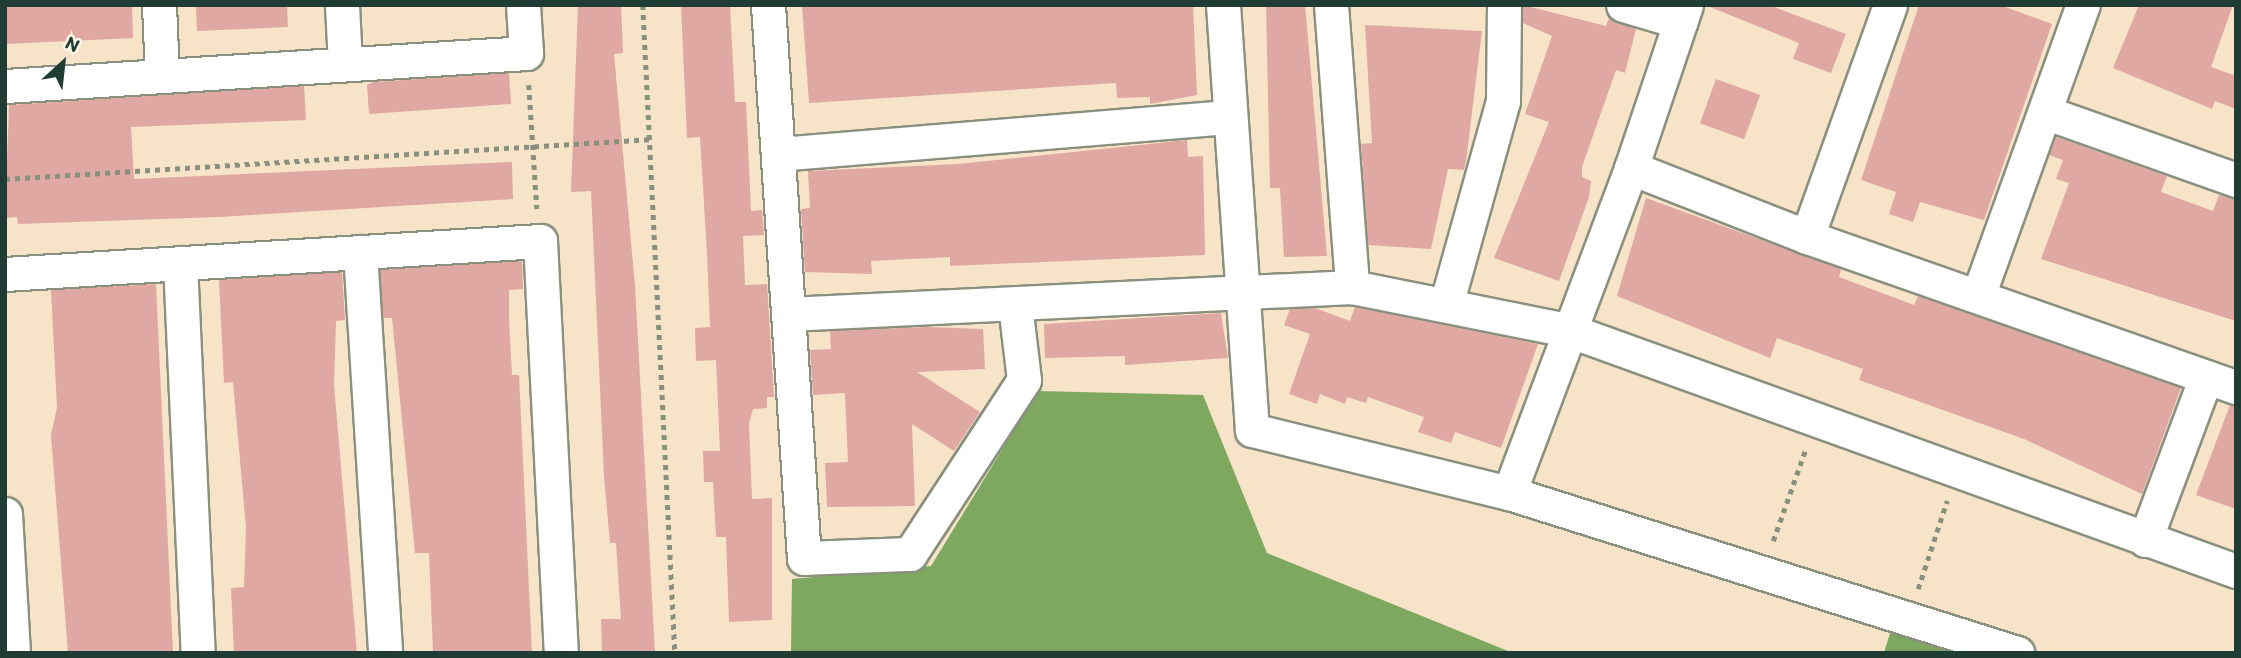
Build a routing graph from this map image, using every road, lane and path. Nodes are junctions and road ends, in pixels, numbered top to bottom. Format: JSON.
{"nodes":[{"id":1,"x":159,"y":5,"type":"edge"},
{"id":2,"x":342,"y":5,"type":"edge"},
{"id":3,"x":523,"y":5,"type":"edge"},
{"id":4,"x":643,"y":5,"type":"edge"},
{"id":5,"x":768,"y":5,"type":"edge"},
{"id":6,"x":1223,"y":5,"type":"edge"},
{"id":7,"x":1331,"y":5,"type":"edge"},
{"id":8,"x":1504,"y":5,"type":"edge"},
{"id":9,"x":1623,"y":5,"type":"edge"},
{"id":10,"x":1890,"y":5,"type":"edge"},
{"id":11,"x":2084,"y":5,"type":"edge"},
{"id":12,"x":1683,"y":14,"type":"edge"},
{"id":13,"x":526,"y":52,"type":"junction"},
{"id":14,"x":345,"y":64,"type":"junction"},
{"id":15,"x":162,"y":76,"type":"junction"},
{"id":16,"x":5,"y":86,"type":"edge"},
{"id":17,"x":2047,"y":113,"type":"junction"},
{"id":18,"x":1229,"y":117,"type":"junction"},
{"id":19,"x":653,"y":139,"type":"junction"},
{"id":20,"x":533,"y":148,"type":"junction"},
{"id":21,"x":778,"y":154,"type":"junction"},
{"id":22,"x":1631,"y":168,"type":"junction"},
{"id":23,"x":5,"y":179,"type":"edge"},
{"id":24,"x":2236,"y":180,"type":"edge"},
{"id":25,"x":1807,"y":237,"type":"junction"},
{"id":26,"x":540,"y":241,"type":"junction"},
{"id":27,"x":360,"y":253,"type":"junction"},
{"id":28,"x":180,"y":263,"type":"junction"},
{"id":29,"x":5,"y":274,"type":"edge"},
{"id":30,"x":1352,"y":287,"type":"junction"},
{"id":31,"x":1239,"y":293,"type":"junction"},
{"id":32,"x":1978,"y":296,"type":"junction"},
{"id":33,"x":1015,"y":305,"type":"junction"},
{"id":34,"x":1446,"y":305,"type":"junction"},
{"id":35,"x":788,"y":314,"type":"junction"},
{"id":36,"x":1568,"y":330,"type":"junction"},
{"id":37,"x":2221,"y":382,"type":"edge"},
{"id":38,"x":1815,"y":423,"type":"junction"},
{"id":39,"x":1956,"y":474,"type":"junction"},
{"id":40,"x":1509,"y":493,"type":"junction"},
{"id":41,"x":5,"y":514,"type":"edge"},
{"id":42,"x":2145,"y":540,"type":"junction"},
{"id":43,"x":2236,"y":571,"type":"edge"},
{"id":44,"x":1761,"y":574,"type":"junction"},
{"id":45,"x":1909,"y":615,"type":"junction"},
{"id":46,"x":13,"y":653,"type":"edge"},
{"id":47,"x":198,"y":653,"type":"edge"},
{"id":48,"x":385,"y":653,"type":"edge"},
{"id":49,"x":561,"y":653,"type":"edge"},
{"id":50,"x":675,"y":653,"type":"edge"},
{"id":51,"x":2017,"y":653,"type":"edge"}],
"edges":[{"from":1,"to":15,"type":"street"},
{"from":2,"to":14,"type":"street"},
{"from":3,"to":13,"type":"street"},
{"from":4,"to":19,"type":"path"},
{"from":5,"to":21,"type":"street"},
{"from":6,"to":18,"type":"street"},
{"from":7,"to":30,"type":"street"},
{"from":8,"to":34,"type":"street"},
{"from":9,"to":12,"type":"street"},
{"from":10,"to":25,"type":"street"},
{"from":11,"to":17,"type":"street"},
{"from":12,"to":22,"type":"street"},
{"from":13,"to":14,"type":"street"},
{"from":13,"to":20,"type":"path"},
{"from":14,"to":15,"type":"street"},
{"from":15,"to":16,"type":"street"},
{"from":17,"to":24,"type":"street"},
{"from":17,"to":32,"type":"street"},
{"from":18,"to":21,"type":"street"},
{"from":18,"to":31,"type":"street"},
{"from":19,"to":20,"type":"path"},
{"from":19,"to":50,"type":"path"},
{"from":20,"to":23,"type":"path"},
{"from":20,"to":26,"type":"path"},
{"from":21,"to":35,"type":"street"},
{"from":22,"to":25,"type":"street"},
{"from":22,"to":36,"type":"street"},
{"from":25,"to":32,"type":"street"},
{"from":26,"to":27,"type":"street"},
{"from":26,"to":49,"type":"street"},
{"from":27,"to":28,"type":"street"},
{"from":27,"to":48,"type":"street"},
{"from":28,"to":29,"type":"street"},
{"from":28,"to":47,"type":"street"},
{"from":30,"to":31,"type":"street"},
{"from":30,"to":34,"type":"street"},
{"from":31,"to":33,"type":"street"},
{"from":31,"to":40,"type":"street"},
{"from":32,"to":37,"type":"street"},
{"from":33,"to":35,"type":"street"},
{"from":33,"to":35,"type":"street"},
{"from":34,"to":36,"type":"street"},
{"from":36,"to":38,"type":"street"},
{"from":36,"to":40,"type":"street"},
{"from":37,"to":42,"type":"street"},
{"from":38,"to":39,"type":"street"},
{"from":38,"to":44,"type":"path"},
{"from":39,"to":42,"type":"street"},
{"from":39,"to":45,"type":"path"},
{"from":40,"to":44,"type":"street"},
{"from":41,"to":46,"type":"street"},
{"from":42,"to":43,"type":"street"},
{"from":44,"to":45,"type":"street"},
{"from":45,"to":51,"type":"street"}]}
